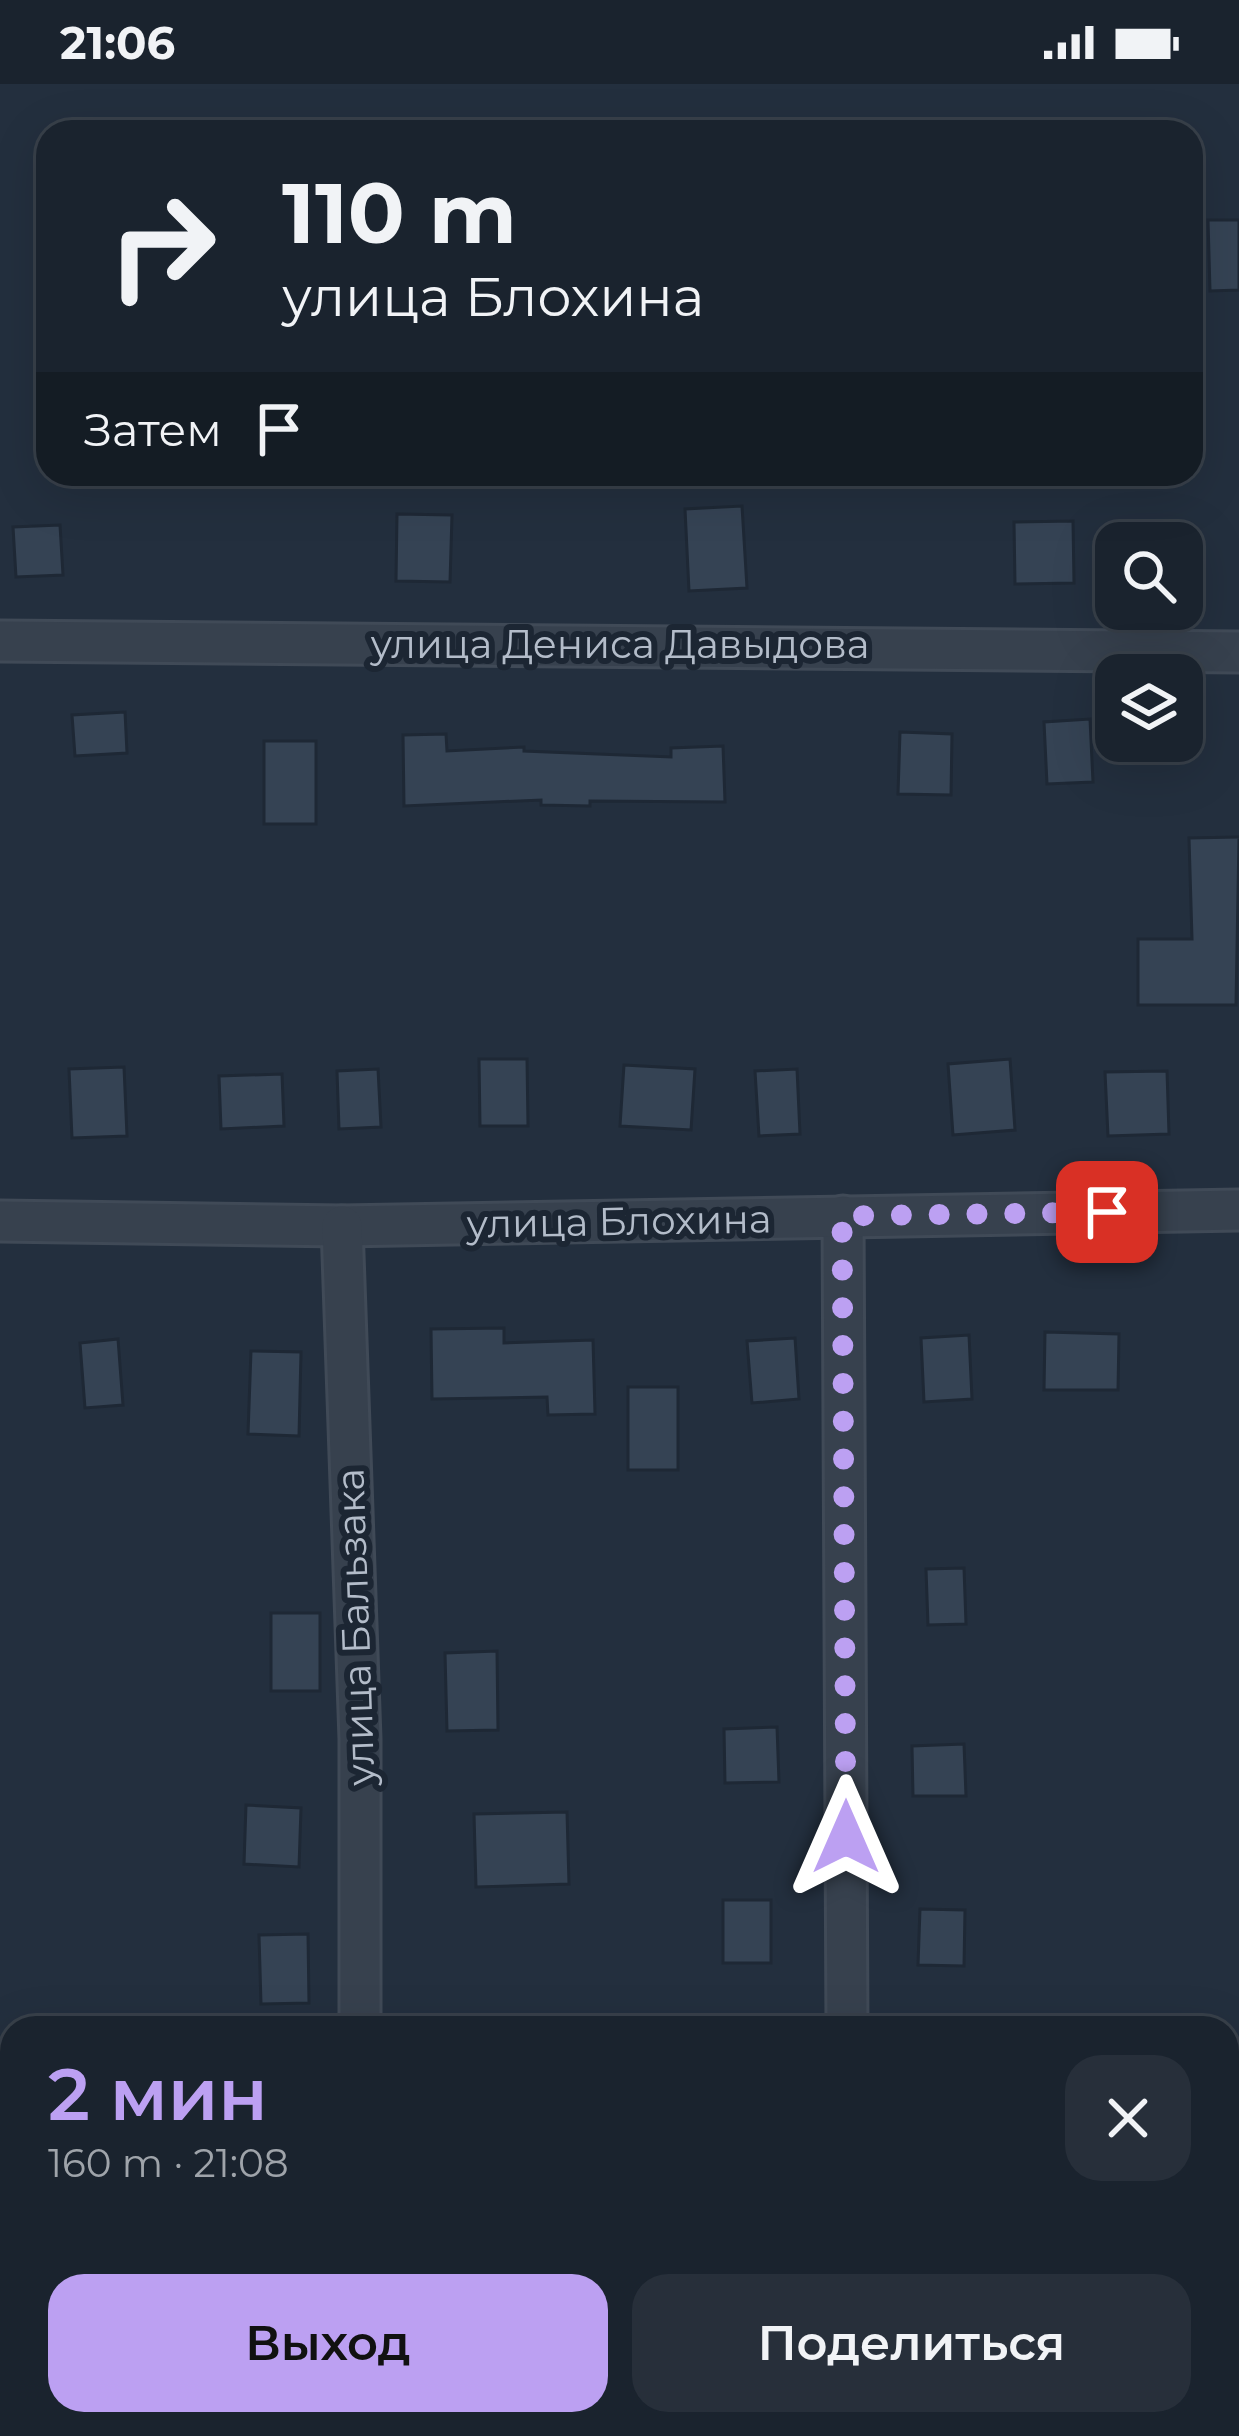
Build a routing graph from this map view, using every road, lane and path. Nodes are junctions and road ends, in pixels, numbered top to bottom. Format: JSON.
{"nodes":[{"id":1,"x":0,"y":641,"type":"edge"},
{"id":2,"x":1239,"y":652,"type":"edge"},
{"id":3,"x":1239,"y":1210,"type":"edge"},
{"id":4,"x":842,"y":1216,"type":"junction"},
{"id":5,"x":0,"y":1220,"type":"edge"},
{"id":6,"x":342,"y":1226,"type":"junction"},
{"id":7,"x":360,"y":2016,"type":"edge"},
{"id":8,"x":847,"y":2016,"type":"edge"}],
"edges":[{"from":1,"to":2,"type":"street","name":"улица Дениса Давыдова"},
{"from":3,"to":4,"type":"street","name":"улица Блохина"},
{"from":4,"to":6,"type":"street","name":"улица Блохина"},
{"from":4,"to":8,"type":"street"},
{"from":5,"to":6,"type":"street","name":"улица Блохина"},
{"from":6,"to":7,"type":"street","name":"улица Бальзака"}]}
